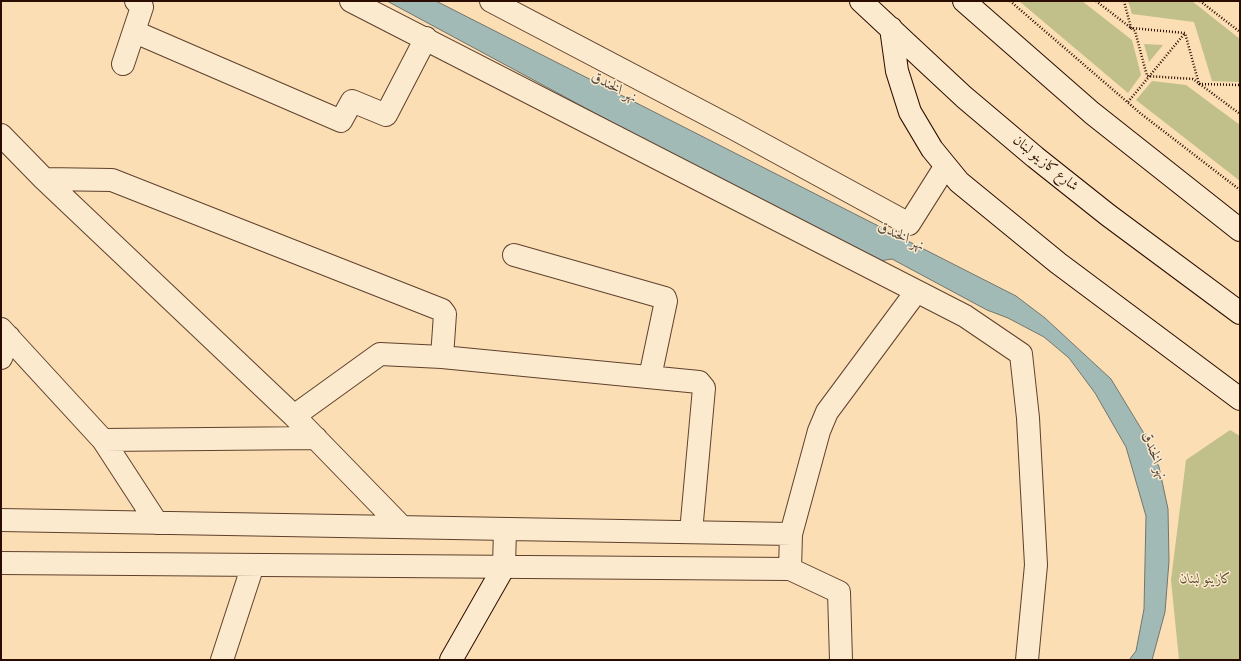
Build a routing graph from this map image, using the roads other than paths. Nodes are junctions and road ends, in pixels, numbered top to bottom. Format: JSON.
{"nodes":[{"id":1,"x":136,"y":1,"type":"edge"},
{"id":2,"x":351,"y":1,"type":"edge"},
{"id":3,"x":491,"y":1,"type":"edge"},
{"id":4,"x":861,"y":1,"type":"edge"},
{"id":5,"x":964,"y":1,"type":"edge"},
{"id":6,"x":891,"y":28,"type":"junction"},
{"id":7,"x":135,"y":32,"type":"junction"},
{"id":8,"x":426,"y":38,"type":"junction"},
{"id":9,"x":123,"y":64,"type":"dead end"},
{"id":10,"x":1,"y":135,"type":"edge"},
{"id":11,"x":945,"y":167,"type":"junction"},
{"id":12,"x":44,"y":179,"type":"junction"},
{"id":13,"x":1240,"y":230,"type":"edge"},
{"id":14,"x":514,"y":254,"type":"dead end"},
{"id":15,"x":916,"y":292,"type":"junction"},
{"id":16,"x":1240,"y":313,"type":"edge"},
{"id":17,"x":5,"y":333,"type":"edge"},
{"id":18,"x":442,"y":357,"type":"junction"},
{"id":19,"x":1,"y":358,"type":"edge"},
{"id":20,"x":650,"y":377,"type":"junction"},
{"id":21,"x":1240,"y":399,"type":"edge"},
{"id":22,"x":294,"y":416,"type":"junction"},
{"id":23,"x":316,"y":438,"type":"junction"},
{"id":24,"x":103,"y":440,"type":"junction"},
{"id":25,"x":1,"y":520,"type":"edge"},
{"id":26,"x":157,"y":523,"type":"junction"},
{"id":27,"x":402,"y":527,"type":"junction"},
{"id":28,"x":505,"y":529,"type":"junction"},
{"id":29,"x":691,"y":532,"type":"junction"},
{"id":30,"x":791,"y":534,"type":"junction"},
{"id":31,"x":1,"y":564,"type":"edge"},
{"id":32,"x":253,"y":565,"type":"junction"},
{"id":33,"x":504,"y":567,"type":"junction"},
{"id":34,"x":790,"y":570,"type":"junction"},
{"id":35,"x":222,"y":660,"type":"edge"},
{"id":36,"x":451,"y":660,"type":"edge"},
{"id":37,"x":841,"y":660,"type":"edge"},
{"id":38,"x":1027,"y":660,"type":"edge"}],
"edges":[{"from":1,"to":7,"type":"street"},
{"from":2,"to":8,"type":"street"},
{"from":3,"to":11,"type":"street"},
{"from":4,"to":6,"type":"street","name":"شارع كازينو لبنان"},
{"from":5,"to":13,"type":"street"},
{"from":6,"to":11,"type":"street"},
{"from":6,"to":16,"type":"street","name":"شارع كازينو لبنان"},
{"from":7,"to":8,"type":"street"},
{"from":7,"to":9,"type":"street"},
{"from":8,"to":15,"type":"street"},
{"from":10,"to":12,"type":"street"},
{"from":11,"to":21,"type":"street"},
{"from":12,"to":18,"type":"street"},
{"from":12,"to":22,"type":"street"},
{"from":14,"to":20,"type":"street"},
{"from":15,"to":30,"type":"street"},
{"from":15,"to":38,"type":"street"},
{"from":17,"to":19,"type":"street"},
{"from":17,"to":24,"type":"street"},
{"from":18,"to":20,"type":"street"},
{"from":18,"to":22,"type":"street"},
{"from":20,"to":29,"type":"street"},
{"from":22,"to":23,"type":"street"},
{"from":23,"to":24,"type":"street"},
{"from":23,"to":27,"type":"street"},
{"from":24,"to":26,"type":"street"},
{"from":25,"to":26,"type":"street"},
{"from":26,"to":27,"type":"street"},
{"from":27,"to":28,"type":"street"},
{"from":28,"to":29,"type":"street"},
{"from":28,"to":33,"type":"street"},
{"from":29,"to":30,"type":"street"},
{"from":30,"to":34,"type":"street"},
{"from":31,"to":32,"type":"street"},
{"from":32,"to":33,"type":"street"},
{"from":32,"to":35,"type":"street"},
{"from":33,"to":34,"type":"street"},
{"from":33,"to":36,"type":"street"},
{"from":34,"to":37,"type":"street"}]}
